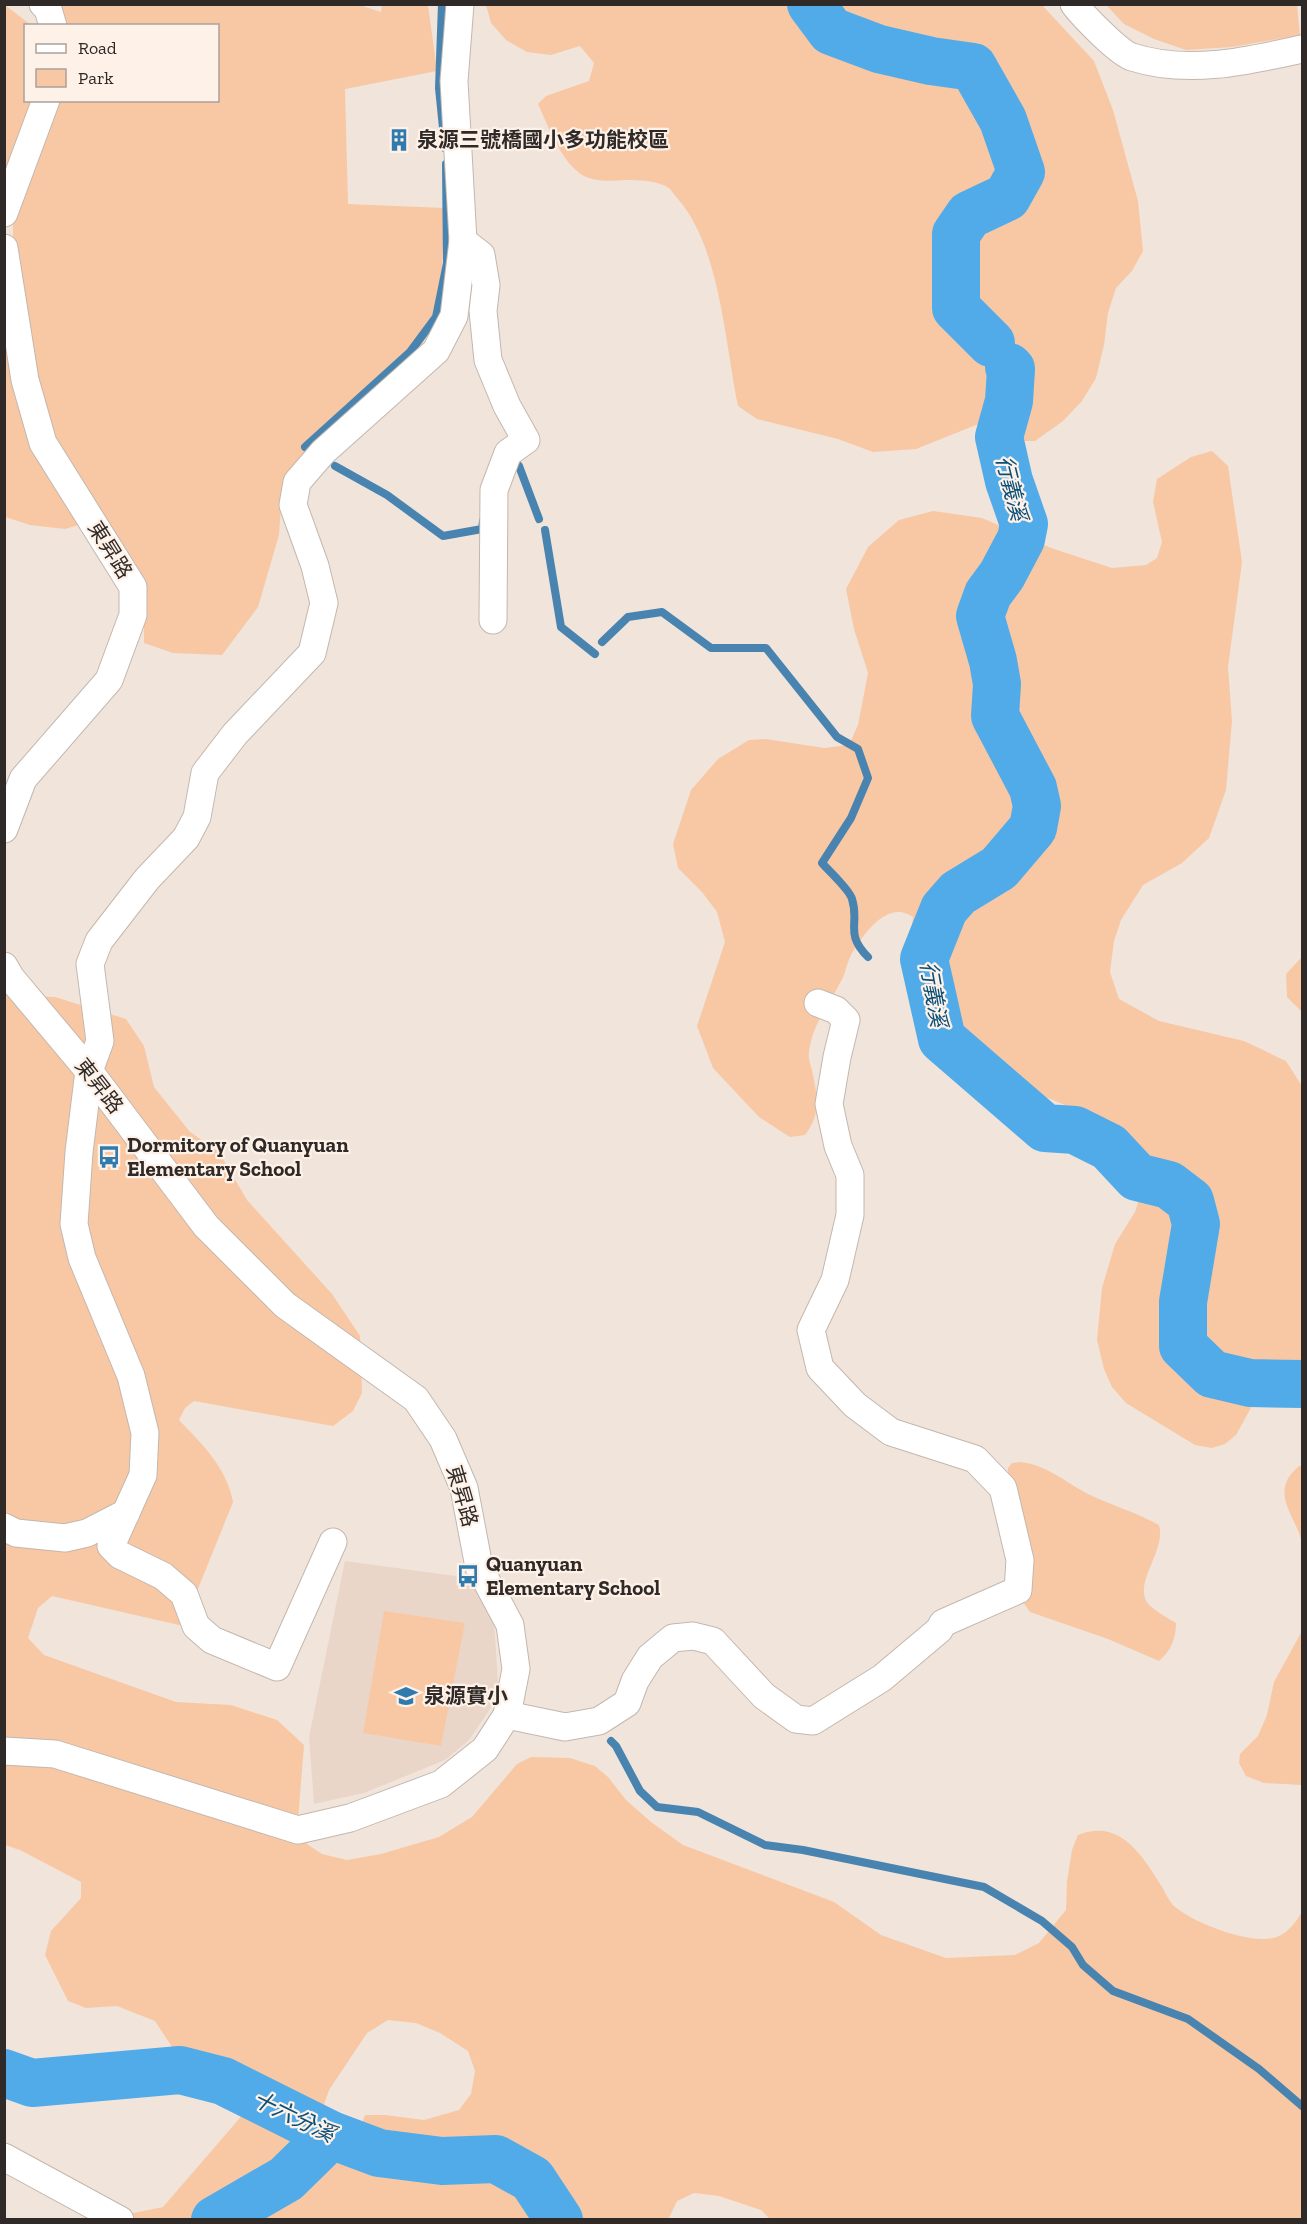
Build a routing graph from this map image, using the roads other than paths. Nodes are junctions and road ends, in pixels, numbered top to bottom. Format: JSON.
{"nodes":[{"id":1,"x":43,"y":4,"type":"edge"},
{"id":2,"x":460,"y":4,"type":"edge"},
{"id":3,"x":1074,"y":4,"type":"edge"},
{"id":4,"x":52,"y":24,"type":"edge"},
{"id":5,"x":1302,"y":49,"type":"edge"},
{"id":6,"x":45,"y":102,"type":"edge"},
{"id":7,"x":4,"y":213,"type":"edge"},
{"id":8,"x":463,"y":241,"type":"junction"},
{"id":9,"x":4,"y":248,"type":"edge"},
{"id":10,"x":493,"y":620,"type":"dead end"},
{"id":11,"x":4,"y":829,"type":"edge"},
{"id":12,"x":4,"y":966,"type":"edge"},
{"id":13,"x":818,"y":1003,"type":"dead end"},
{"id":14,"x":89,"y":1071,"type":"junction"},
{"id":15,"x":126,"y":1513,"type":"junction"},
{"id":16,"x":4,"y":1527,"type":"edge"},
{"id":17,"x":333,"y":1542,"type":"dead end"},
{"id":18,"x":507,"y":1715,"type":"junction"},
{"id":19,"x":4,"y":1751,"type":"edge"},
{"id":20,"x":4,"y":2157,"type":"edge"},
{"id":21,"x":120,"y":2220,"type":"edge"}],
"edges":[{"from":1,"to":4,"type":"street"},
{"from":2,"to":8,"type":"street"},
{"from":3,"to":5,"type":"street"},
{"from":6,"to":7,"type":"street"},
{"from":8,"to":10,"type":"street"},
{"from":8,"to":14,"type":"street"},
{"from":9,"to":11,"type":"street","name":"東昇路"},
{"from":12,"to":14,"type":"street","name":"東昇路"},
{"from":13,"to":18,"type":"street"},
{"from":14,"to":15,"type":"street"},
{"from":14,"to":18,"type":"street","name":"東昇路"},
{"from":15,"to":16,"type":"street"},
{"from":15,"to":17,"type":"street"},
{"from":18,"to":19,"type":"street","name":"東昇路"},
{"from":20,"to":21,"type":"street"}]}
